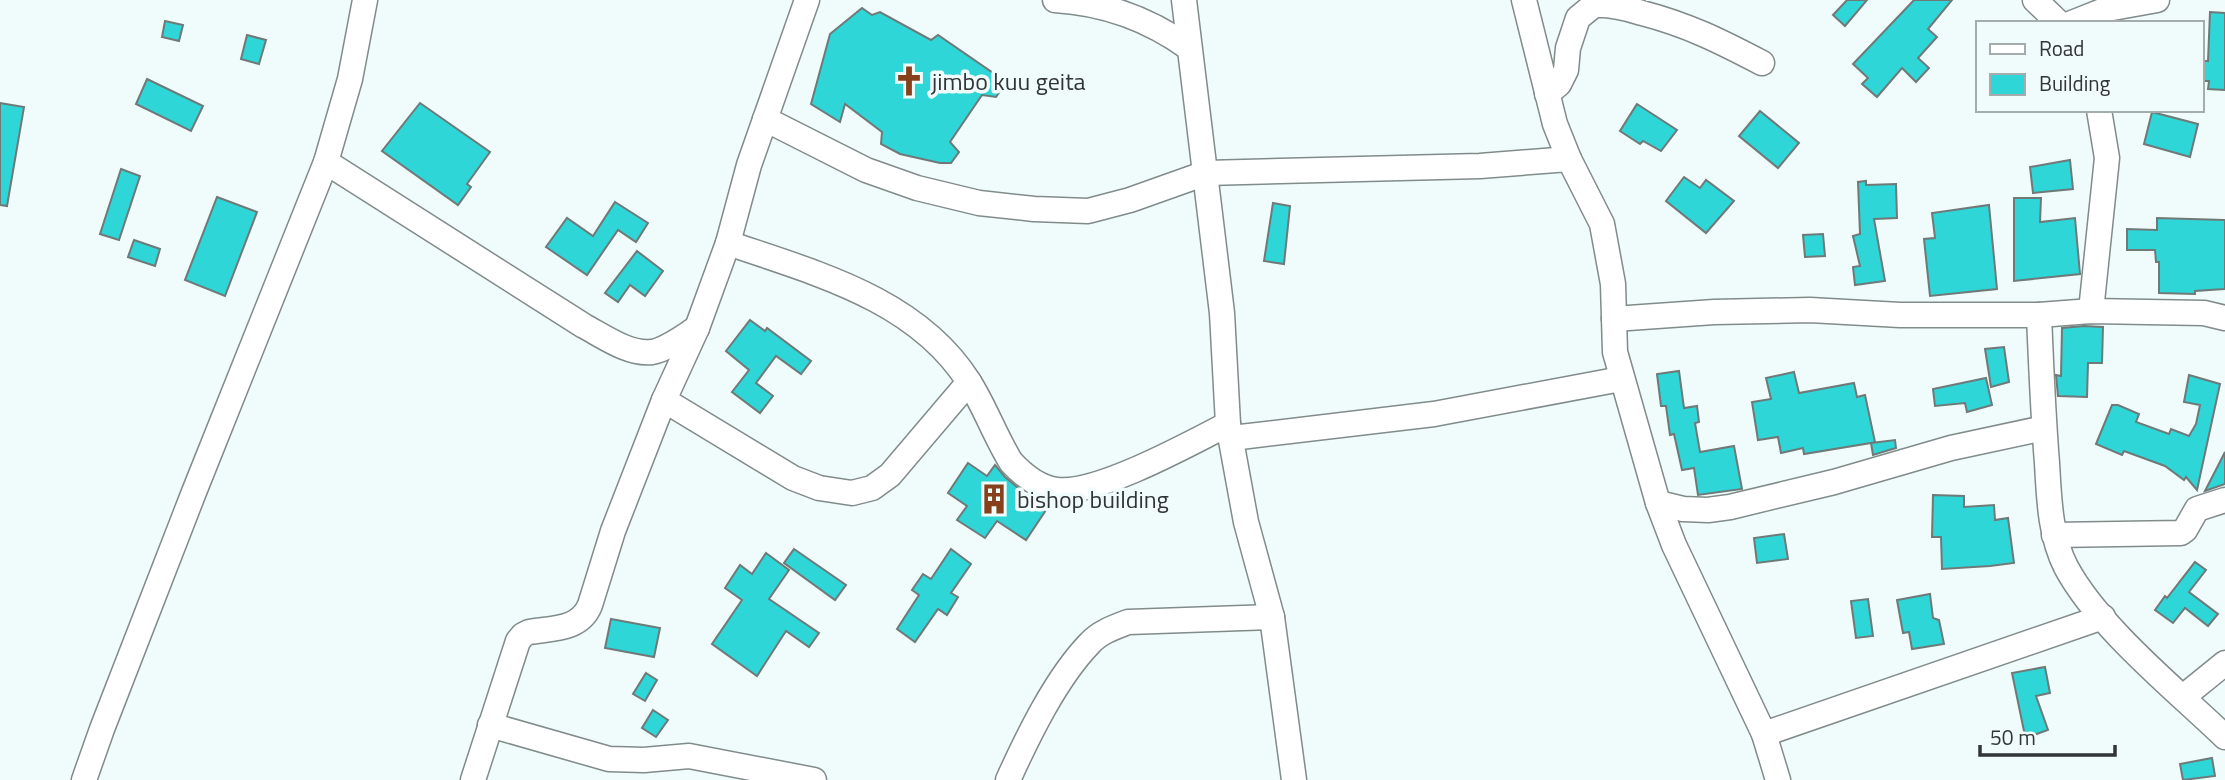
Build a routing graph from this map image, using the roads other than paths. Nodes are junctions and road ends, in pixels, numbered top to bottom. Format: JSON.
{"nodes":[{"id":1,"x":365,"y":0,"type":"edge"},
{"id":2,"x":807,"y":0,"type":"edge"},
{"id":3,"x":1055,"y":0,"type":"edge"},
{"id":4,"x":1184,"y":0,"type":"edge"},
{"id":5,"x":1524,"y":0,"type":"edge"},
{"id":6,"x":2035,"y":0,"type":"edge"},
{"id":7,"x":2157,"y":0,"type":"edge"},
{"id":8,"x":2108,"y":5,"type":"edge"},
{"id":9,"x":2057,"y":21,"type":"edge"},
{"id":10,"x":2076,"y":21,"type":"edge"},
{"id":11,"x":1189,"y":48,"type":"junction"},
{"id":12,"x":1762,"y":63,"type":"dead end"},
{"id":13,"x":1547,"y":94,"type":"junction"},
{"id":14,"x":2099,"y":112,"type":"edge"},
{"id":15,"x":765,"y":119,"type":"junction"},
{"id":16,"x":1569,"y":159,"type":"junction"},
{"id":17,"x":326,"y":162,"type":"junction"},
{"id":18,"x":1206,"y":173,"type":"junction"},
{"id":19,"x":728,"y":243,"type":"junction"},
{"id":20,"x":2091,"y":311,"type":"junction"},
{"id":21,"x":2039,"y":315,"type":"junction"},
{"id":22,"x":2225,"y":318,"type":"edge"},
{"id":23,"x":1614,"y":319,"type":"junction"},
{"id":24,"x":697,"y":328,"type":"junction"},
{"id":25,"x":1620,"y":379,"type":"junction"},
{"id":26,"x":969,"y":382,"type":"junction"},
{"id":27,"x":664,"y":400,"type":"junction"},
{"id":28,"x":2044,"y":428,"type":"junction"},
{"id":29,"x":1230,"y":431,"type":"junction"},
{"id":30,"x":2225,"y":500,"type":"edge"},
{"id":31,"x":1658,"y":503,"type":"junction"},
{"id":32,"x":2054,"y":535,"type":"junction"},
{"id":33,"x":1272,"y":617,"type":"junction"},
{"id":34,"x":2102,"y":617,"type":"junction"},
{"id":35,"x":2225,"y":663,"type":"edge"},
{"id":36,"x":2183,"y":697,"type":"junction"},
{"id":37,"x":490,"y":725,"type":"junction"},
{"id":38,"x":1764,"y":734,"type":"junction"},
{"id":39,"x":2225,"y":737,"type":"edge"},
{"id":40,"x":84,"y":780,"type":"edge"},
{"id":41,"x":473,"y":780,"type":"edge"},
{"id":42,"x":814,"y":780,"type":"edge"},
{"id":43,"x":1008,"y":780,"type":"edge"},
{"id":44,"x":1294,"y":780,"type":"edge"},
{"id":45,"x":1778,"y":780,"type":"edge"}],
"edges":[{"from":1,"to":17,"type":"street"},
{"from":2,"to":15,"type":"street"},
{"from":3,"to":11,"type":"street"},
{"from":4,"to":11,"type":"street"},
{"from":5,"to":13,"type":"street"},
{"from":6,"to":9,"type":"street"},
{"from":7,"to":8,"type":"street"},
{"from":8,"to":10,"type":"street"},
{"from":11,"to":18,"type":"street"},
{"from":12,"to":13,"type":"street"},
{"from":13,"to":16,"type":"street"},
{"from":14,"to":20,"type":"street"},
{"from":15,"to":18,"type":"street"},
{"from":15,"to":19,"type":"street"},
{"from":16,"to":18,"type":"street"},
{"from":16,"to":23,"type":"street"},
{"from":17,"to":24,"type":"street"},
{"from":17,"to":40,"type":"street"},
{"from":18,"to":29,"type":"street"},
{"from":19,"to":24,"type":"street"},
{"from":19,"to":26,"type":"street"},
{"from":20,"to":21,"type":"street"},
{"from":20,"to":22,"type":"street"},
{"from":21,"to":23,"type":"street"},
{"from":21,"to":28,"type":"street"},
{"from":23,"to":25,"type":"street"},
{"from":24,"to":27,"type":"street"},
{"from":25,"to":29,"type":"street"},
{"from":25,"to":31,"type":"street"},
{"from":26,"to":27,"type":"street"},
{"from":26,"to":29,"type":"street"},
{"from":27,"to":37,"type":"street"},
{"from":28,"to":31,"type":"street"},
{"from":28,"to":32,"type":"street"},
{"from":29,"to":33,"type":"street"},
{"from":30,"to":32,"type":"street"},
{"from":31,"to":38,"type":"street"},
{"from":32,"to":34,"type":"street"},
{"from":33,"to":43,"type":"street"},
{"from":33,"to":44,"type":"street"},
{"from":34,"to":36,"type":"street"},
{"from":34,"to":38,"type":"street"},
{"from":35,"to":36,"type":"street"},
{"from":36,"to":39,"type":"street"},
{"from":37,"to":41,"type":"street"},
{"from":37,"to":42,"type":"street"},
{"from":38,"to":45,"type":"street"}]}
